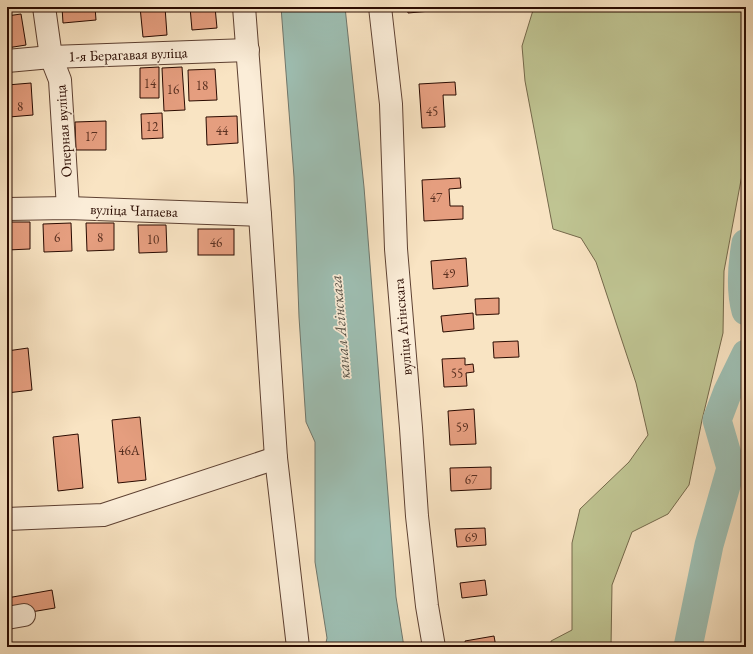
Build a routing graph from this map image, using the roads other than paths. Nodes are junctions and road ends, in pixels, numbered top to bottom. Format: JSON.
{"nodes":[{"id":1,"x":44,"y":7,"type":"edge"},
{"id":2,"x":244,"y":7,"type":"edge"},
{"id":3,"x":380,"y":7,"type":"edge"},
{"id":4,"x":248,"y":50,"type":"junction"},
{"id":5,"x":51,"y":57,"type":"junction"},
{"id":6,"x":7,"y":61,"type":"edge"},
{"id":7,"x":68,"y":208,"type":"junction"},
{"id":8,"x":7,"y":209,"type":"edge"},
{"id":9,"x":260,"y":215,"type":"junction"},
{"id":10,"x":276,"y":458,"type":"junction"},
{"id":11,"x":7,"y":519,"type":"edge"},
{"id":12,"x":298,"y":647,"type":"edge"},
{"id":13,"x":434,"y":647,"type":"edge"}],
"edges":[{"from":1,"to":5,"type":"street","name":"Оперная вуліца"},
{"from":2,"to":4,"type":"street"},
{"from":3,"to":13,"type":"street","name":"вуліца Агінскага"},
{"from":4,"to":5,"type":"street","name":"1-я Берагавая вуліца"},
{"from":4,"to":9,"type":"street"},
{"from":5,"to":6,"type":"street","name":"1-я Берагавая вуліца"},
{"from":5,"to":7,"type":"street","name":"Оперная вуліца"},
{"from":7,"to":8,"type":"street","name":"вуліца Чапаева"},
{"from":7,"to":9,"type":"street","name":"вуліца Чапаева"},
{"from":9,"to":10,"type":"street"},
{"from":10,"to":11,"type":"street"},
{"from":10,"to":12,"type":"street"}]}
